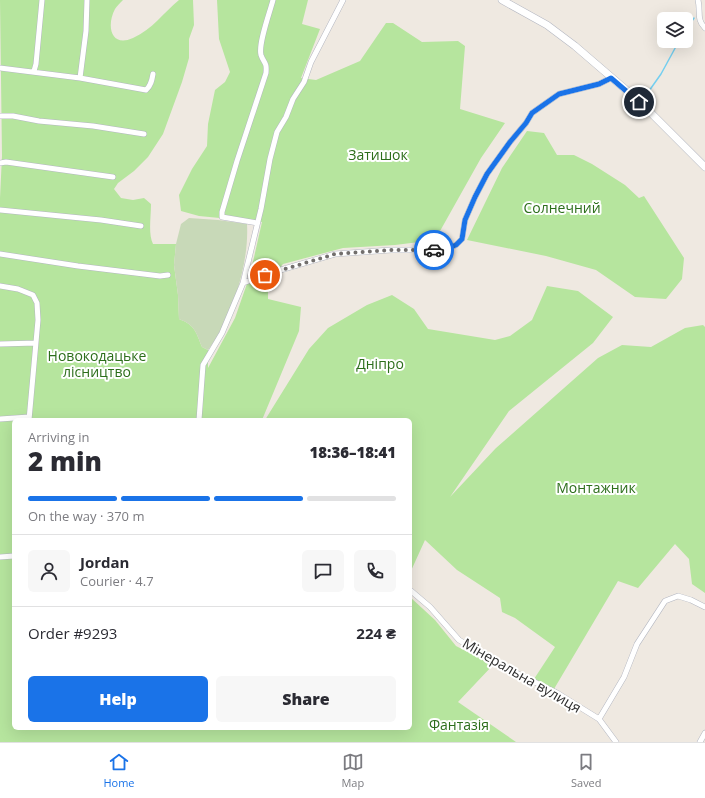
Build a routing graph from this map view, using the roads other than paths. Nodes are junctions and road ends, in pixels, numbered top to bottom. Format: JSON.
{"nodes":[{"id":1,"x":42,"y":0,"type":"edge"},
{"id":2,"x":87,"y":0,"type":"edge"},
{"id":3,"x":274,"y":0,"type":"edge"},
{"id":4,"x":343,"y":0,"type":"edge"},
{"id":5,"x":502,"y":0,"type":"edge"},
{"id":6,"x":698,"y":0,"type":"edge"},
{"id":7,"x":705,"y":28,"type":"edge"},
{"id":8,"x":0,"y":68,"type":"edge"},
{"id":9,"x":34,"y":71,"type":"junction"},
{"id":10,"x":153,"y":74,"type":"dead end"},
{"id":11,"x":80,"y":78,"type":"junction"},
{"id":12,"x":611,"y":78,"type":"junction"},
{"id":13,"x":0,"y":116,"type":"edge"},
{"id":14,"x":144,"y":134,"type":"dead end"},
{"id":15,"x":0,"y":163,"type":"edge"},
{"id":16,"x":705,"y":167,"type":"edge"},
{"id":17,"x":113,"y":177,"type":"dead end"},
{"id":18,"x":0,"y":210,"type":"edge"},
{"id":19,"x":257,"y":223,"type":"junction"},
{"id":20,"x":142,"y":226,"type":"dead end"},
{"id":21,"x":0,"y":254,"type":"edge"},
{"id":22,"x":168,"y":275,"type":"dead end"},
{"id":23,"x":243,"y":284,"type":"junction"},
{"id":24,"x":0,"y":286,"type":"edge"},
{"id":25,"x":36,"y":343,"type":"junction"},
{"id":26,"x":0,"y":344,"type":"edge"},
{"id":27,"x":29,"y":418,"type":"edge"},
{"id":28,"x":199,"y":418,"type":"edge"},
{"id":29,"x":0,"y":419,"type":"edge"},
{"id":30,"x":12,"y":419,"type":"edge"},
{"id":31,"x":12,"y":556,"type":"edge"},
{"id":32,"x":0,"y":557,"type":"edge"},
{"id":33,"x":412,"y":592,"type":"edge"},
{"id":34,"x":705,"y":607,"type":"edge"},
{"id":35,"x":599,"y":719,"type":"junction"},
{"id":36,"x":705,"y":733,"type":"edge"},
{"id":37,"x":616,"y":742,"type":"edge"},
{"id":38,"x":700,"y":742,"type":"edge"}],
"edges":[{"from":1,"to":9,"type":"street"},
{"from":2,"to":11,"type":"street"},
{"from":3,"to":19,"type":"street"},
{"from":4,"to":19,"type":"street"},
{"from":5,"to":12,"type":"street"},
{"from":6,"to":7,"type":"street"},
{"from":8,"to":9,"type":"street"},
{"from":9,"to":11,"type":"street"},
{"from":10,"to":11,"type":"street"},
{"from":12,"to":16,"type":"street"},
{"from":12,"to":23,"type":"street"},
{"from":13,"to":14,"type":"street"},
{"from":15,"to":17,"type":"street"},
{"from":18,"to":20,"type":"street"},
{"from":19,"to":23,"type":"street"},
{"from":21,"to":22,"type":"street"},
{"from":23,"to":28,"type":"street"},
{"from":24,"to":25,"type":"street"},
{"from":25,"to":26,"type":"street"},
{"from":25,"to":27,"type":"street"},
{"from":29,"to":30,"type":"street"},
{"from":31,"to":32,"type":"street"},
{"from":33,"to":35,"type":"street","name":"Мінеральна вулиця"},
{"from":34,"to":35,"type":"street"},
{"from":35,"to":37,"type":"street","name":"Мінеральна вулиця"},
{"from":36,"to":38,"type":"street"}]}
